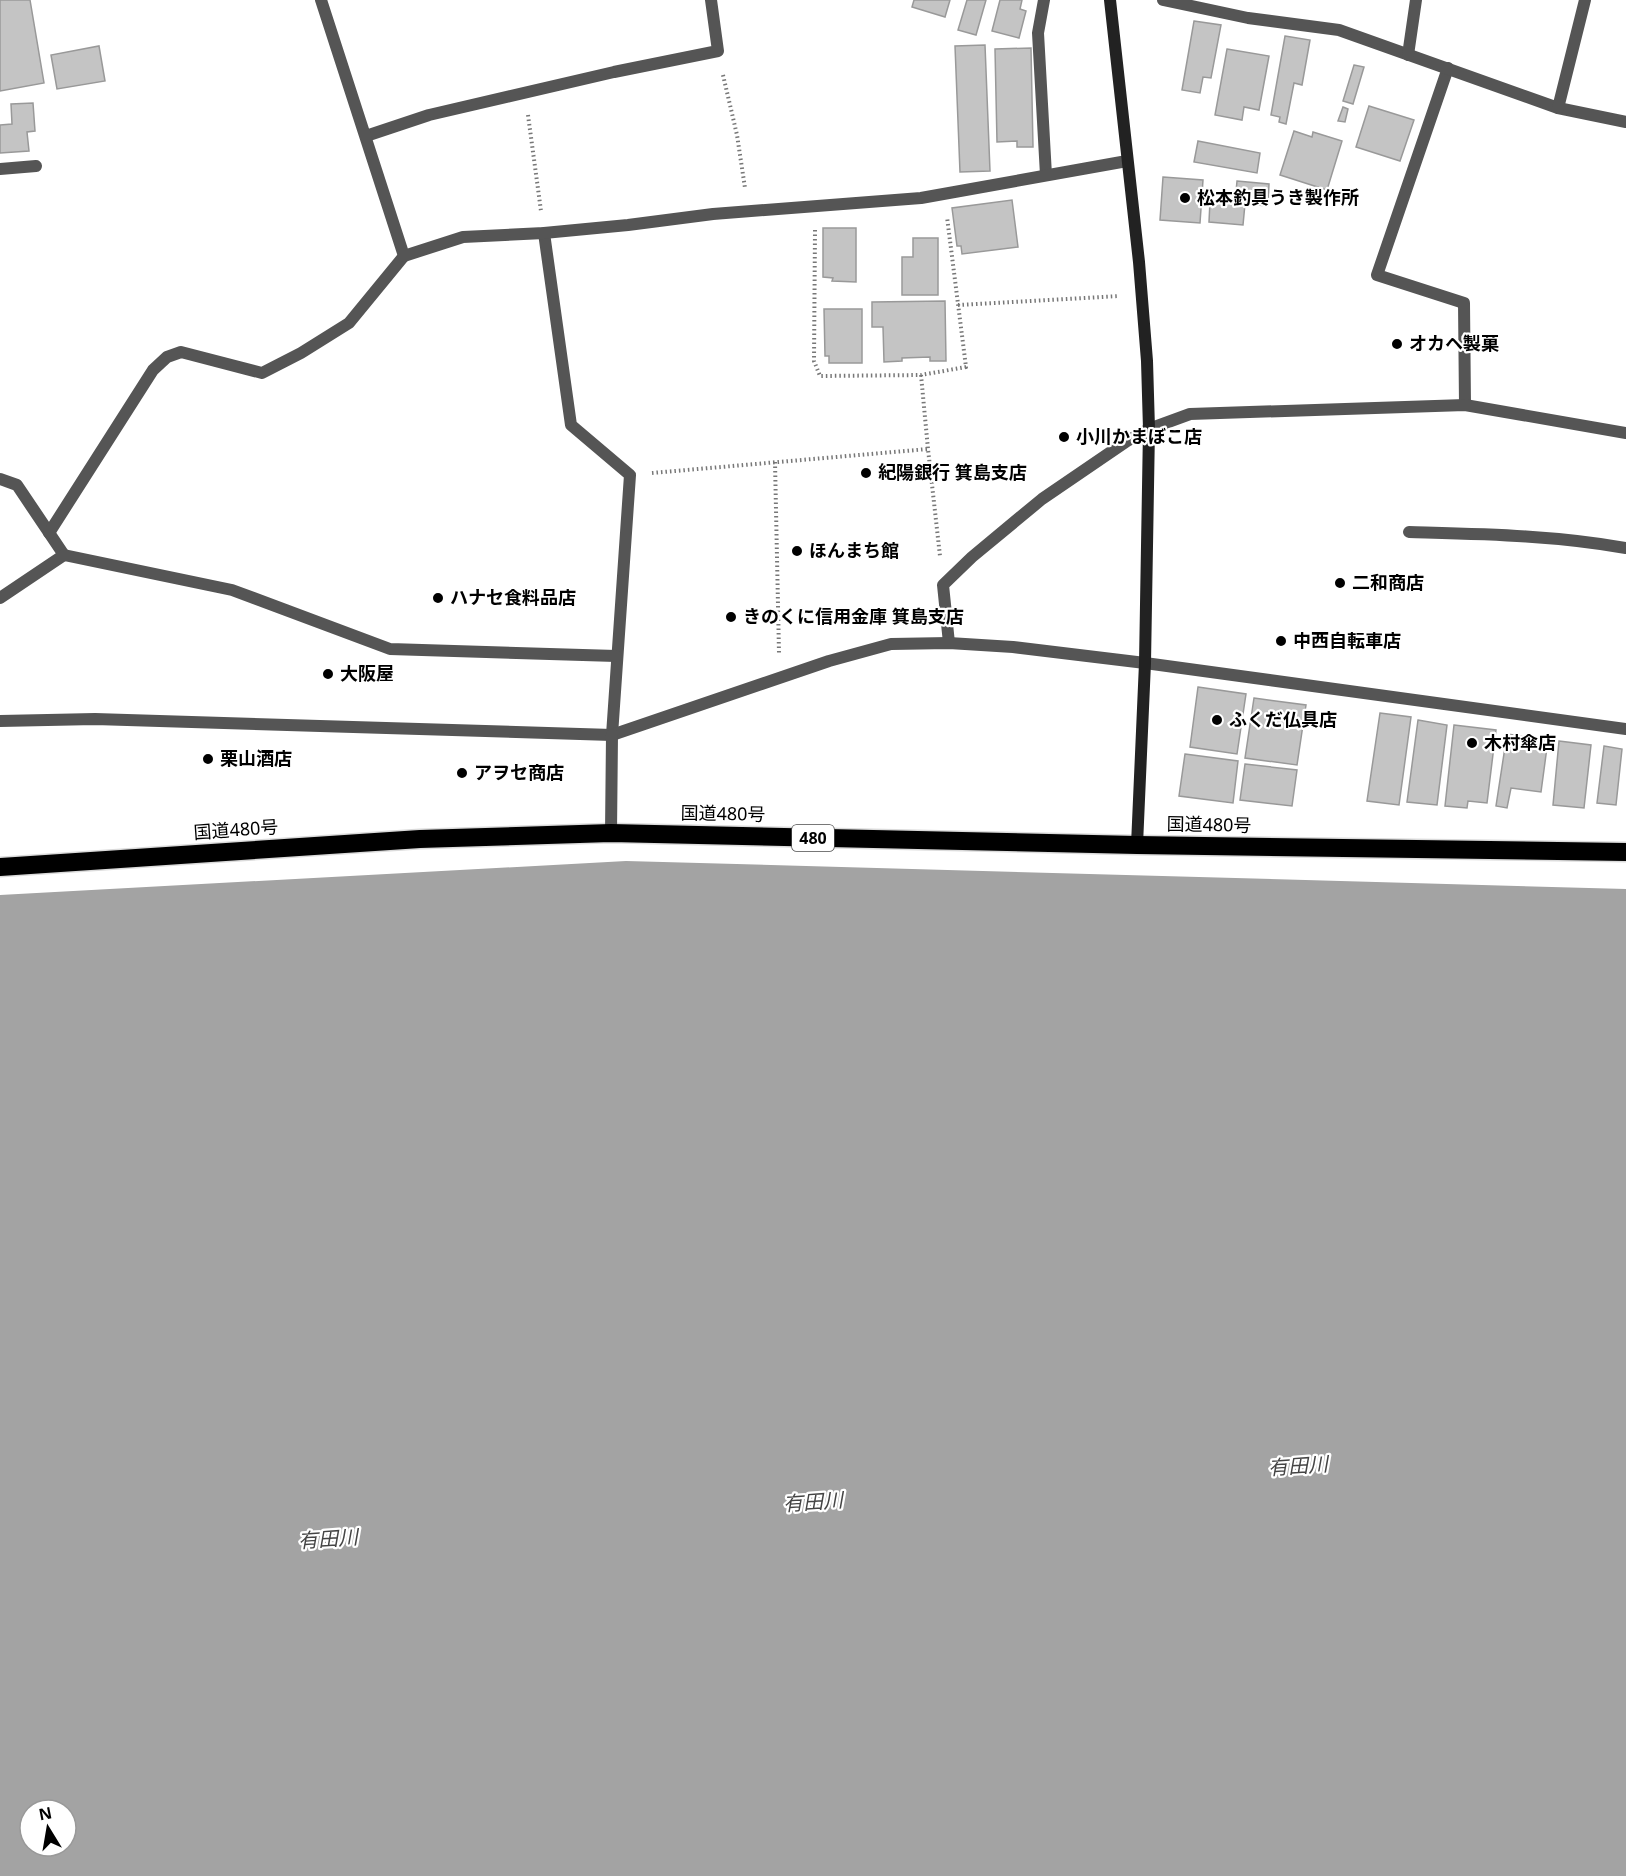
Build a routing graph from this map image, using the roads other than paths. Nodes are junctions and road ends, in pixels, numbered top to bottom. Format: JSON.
{"nodes":[{"id":1,"x":321,"y":0,"type":"edge"},
{"id":2,"x":711,"y":0,"type":"edge"},
{"id":3,"x":1044,"y":0,"type":"edge"},
{"id":4,"x":1110,"y":0,"type":"edge"},
{"id":5,"x":1163,"y":0,"type":"edge"},
{"id":6,"x":1416,"y":0,"type":"edge"},
{"id":7,"x":1585,"y":0,"type":"edge"},
{"id":8,"x":1190,"y":3,"type":"edge"},
{"id":9,"x":1408,"y":55,"type":"junction"},
{"id":10,"x":1448,"y":69,"type":"junction"},
{"id":11,"x":1558,"y":108,"type":"junction"},
{"id":12,"x":1626,"y":122,"type":"edge"},
{"id":13,"x":366,"y":136,"type":"junction"},
{"id":14,"x":1127,"y":161,"type":"junction"},
{"id":15,"x":36,"y":166,"type":"dead end"},
{"id":16,"x":0,"y":169,"type":"edge"},
{"id":17,"x":1046,"y":175,"type":"junction"},
{"id":18,"x":544,"y":233,"type":"junction"},
{"id":19,"x":404,"y":256,"type":"junction"},
{"id":20,"x":1465,"y":405,"type":"junction"},
{"id":21,"x":1149,"y":429,"type":"junction"},
{"id":22,"x":1626,"y":433,"type":"edge"},
{"id":23,"x":0,"y":479,"type":"edge"},
{"id":24,"x":1409,"y":532,"type":"dead end"},
{"id":25,"x":49,"y":533,"type":"junction"},
{"id":26,"x":1626,"y":548,"type":"edge"},
{"id":27,"x":64,"y":555,"type":"junction"},
{"id":28,"x":0,"y":598,"type":"edge"},
{"id":29,"x":949,"y":643,"type":"junction"},
{"id":30,"x":616,"y":656,"type":"junction"},
{"id":31,"x":1145,"y":663,"type":"junction"},
{"id":32,"x":0,"y":721,"type":"edge"},
{"id":33,"x":1626,"y":729,"type":"edge"},
{"id":34,"x":612,"y":735,"type":"junction"},
{"id":35,"x":611,"y":833,"type":"junction"},
{"id":36,"x":1137,"y":845,"type":"junction"},
{"id":37,"x":1626,"y":852,"type":"edge"},
{"id":38,"x":0,"y":867,"type":"edge"}],
"edges":[{"from":1,"to":13,"type":"street"},
{"from":2,"to":13,"type":"street"},
{"from":3,"to":17,"type":"street"},
{"from":4,"to":14,"type":"street"},
{"from":5,"to":8,"type":"street"},
{"from":6,"to":9,"type":"street"},
{"from":7,"to":11,"type":"street"},
{"from":8,"to":9,"type":"street"},
{"from":9,"to":10,"type":"street"},
{"from":10,"to":11,"type":"street"},
{"from":10,"to":20,"type":"street"},
{"from":11,"to":12,"type":"street"},
{"from":13,"to":19,"type":"street"},
{"from":14,"to":17,"type":"street"},
{"from":14,"to":21,"type":"street"},
{"from":15,"to":16,"type":"street"},
{"from":17,"to":18,"type":"street"},
{"from":18,"to":19,"type":"street"},
{"from":18,"to":30,"type":"street"},
{"from":19,"to":25,"type":"street"},
{"from":20,"to":21,"type":"street"},
{"from":20,"to":22,"type":"street"},
{"from":21,"to":29,"type":"street"},
{"from":21,"to":31,"type":"street"},
{"from":23,"to":25,"type":"street"},
{"from":24,"to":26,"type":"street"},
{"from":25,"to":27,"type":"street"},
{"from":27,"to":28,"type":"street"},
{"from":27,"to":30,"type":"street"},
{"from":29,"to":31,"type":"street"},
{"from":29,"to":34,"type":"street"},
{"from":30,"to":34,"type":"street"},
{"from":31,"to":33,"type":"street"},
{"from":31,"to":36,"type":"street"},
{"from":32,"to":34,"type":"street"},
{"from":34,"to":35,"type":"street"},
{"from":35,"to":36,"type":"highway","name":"国道480号","number":"480"},
{"from":35,"to":38,"type":"highway","name":"国道480号","number":"480"},
{"from":36,"to":37,"type":"highway","name":"国道480号","number":"480"}]}
